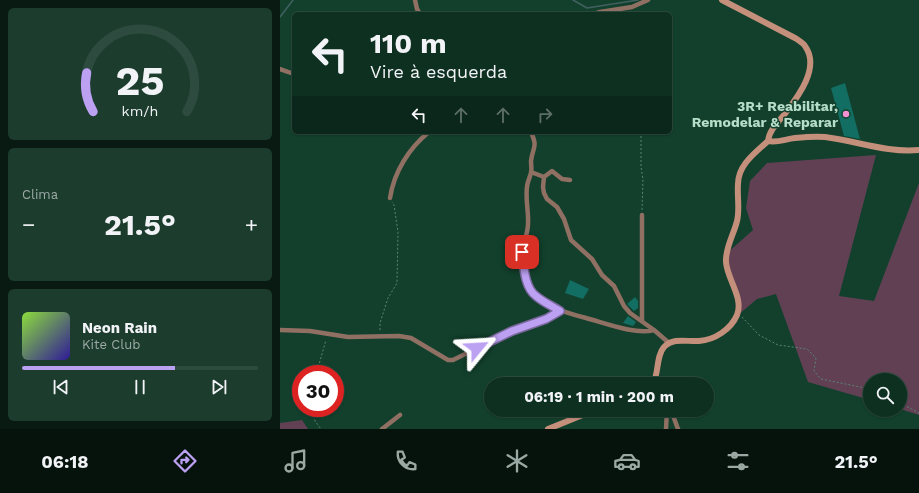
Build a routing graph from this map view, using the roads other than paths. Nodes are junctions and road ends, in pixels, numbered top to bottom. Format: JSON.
{"nodes":[{"id":1,"x":415,"y":0,"type":"edge"},
{"id":2,"x":648,"y":0,"type":"edge"},
{"id":3,"x":722,"y":0,"type":"edge"},
{"id":4,"x":419,"y":12,"type":"edge"},
{"id":5,"x":600,"y":12,"type":"edge"},
{"id":6,"x":280,"y":69,"type":"edge"},
{"id":7,"x":292,"y":73,"type":"edge"},
{"id":8,"x":427,"y":134,"type":"edge"},
{"id":9,"x":532,"y":134,"type":"edge"},
{"id":10,"x":768,"y":141,"type":"junction"},
{"id":11,"x":919,"y":150,"type":"edge"},
{"id":12,"x":531,"y":172,"type":"junction"},
{"id":13,"x":544,"y":177,"type":"junction"},
{"id":14,"x":570,"y":180,"type":"dead end"},
{"id":15,"x":390,"y":198,"type":"road end"},
{"id":16,"x":642,"y":214,"type":"road end"},
{"id":17,"x":560,"y":311,"type":"junction"},
{"id":18,"x":642,"y":321,"type":"junction"},
{"id":19,"x":280,"y":330,"type":"edge"},
{"id":20,"x":654,"y":330,"type":"junction"},
{"id":21,"x":668,"y":343,"type":"junction"},
{"id":22,"x":655,"y":377,"type":"edge"},
{"id":23,"x":400,"y":415,"type":"dead end"},
{"id":24,"x":578,"y":417,"type":"edge"},
{"id":25,"x":667,"y":417,"type":"edge"},
{"id":26,"x":674,"y":417,"type":"edge"},
{"id":27,"x":382,"y":429,"type":"edge"},
{"id":28,"x":548,"y":429,"type":"edge"},
{"id":29,"x":666,"y":429,"type":"edge"},
{"id":30,"x":678,"y":429,"type":"edge"}],
"edges":[{"from":1,"to":4,"type":"street"},
{"from":2,"to":5,"type":"street"},
{"from":3,"to":10,"type":"street"},
{"from":6,"to":7,"type":"street"},
{"from":8,"to":15,"type":"street"},
{"from":9,"to":12,"type":"street"},
{"from":10,"to":11,"type":"street"},
{"from":10,"to":21,"type":"street"},
{"from":12,"to":13,"type":"street"},
{"from":12,"to":17,"type":"street"},
{"from":13,"to":14,"type":"street"},
{"from":13,"to":18,"type":"street"},
{"from":16,"to":18,"type":"street"},
{"from":17,"to":19,"type":"street"},
{"from":17,"to":20,"type":"street"},
{"from":18,"to":20,"type":"street"},
{"from":20,"to":21,"type":"street"},
{"from":21,"to":22,"type":"street"},
{"from":23,"to":27,"type":"street"},
{"from":24,"to":28,"type":"street"},
{"from":25,"to":29,"type":"street"},
{"from":26,"to":30,"type":"street"}]}
